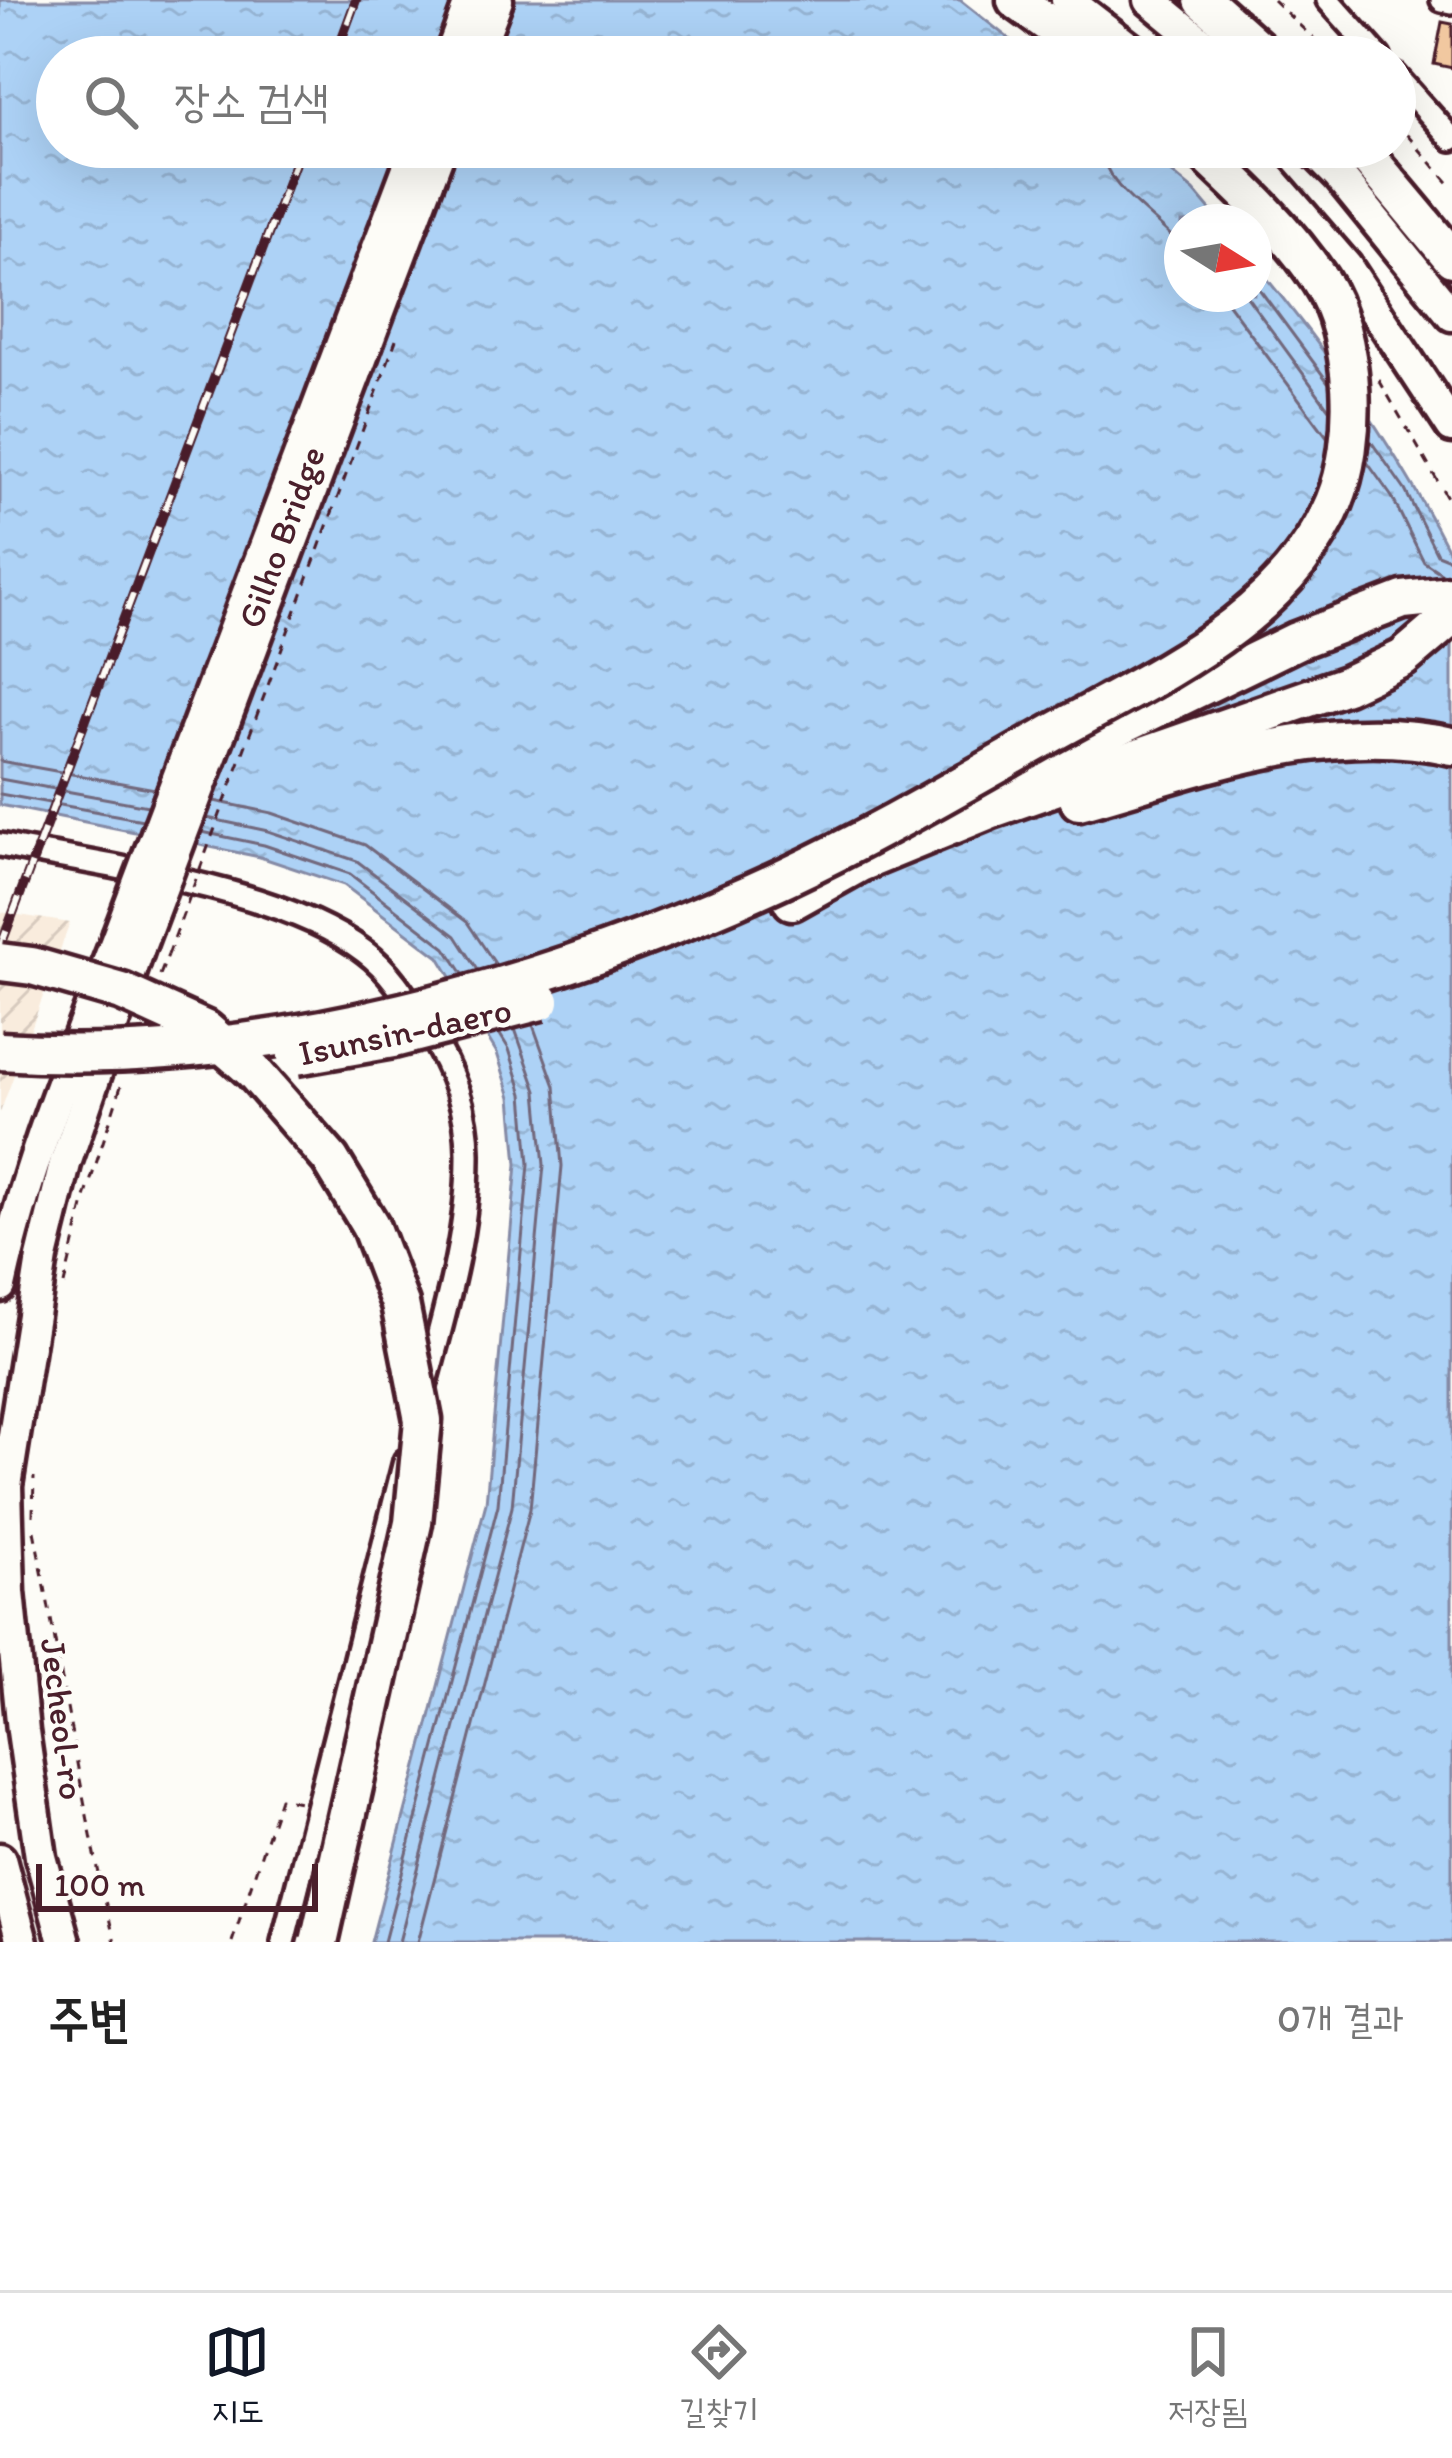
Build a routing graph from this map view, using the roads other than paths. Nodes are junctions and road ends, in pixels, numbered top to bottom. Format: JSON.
{"nodes":[{"id":1,"x":471,"y":0,"type":"edge"},
{"id":2,"x":496,"y":0,"type":"edge"},
{"id":3,"x":1016,"y":0,"type":"edge"},
{"id":4,"x":1067,"y":0,"type":"edge"},
{"id":5,"x":1150,"y":0,"type":"edge"},
{"id":6,"x":1203,"y":0,"type":"edge"},
{"id":7,"x":1328,"y":0,"type":"edge"},
{"id":8,"x":1442,"y":0,"type":"edge"},
{"id":9,"x":1452,"y":2,"type":"edge"},
{"id":10,"x":458,"y":36,"type":"edge"},
{"id":11,"x":483,"y":36,"type":"edge"},
{"id":12,"x":1065,"y":36,"type":"edge"},
{"id":13,"x":1114,"y":36,"type":"edge"},
{"id":14,"x":1194,"y":36,"type":"edge"},
{"id":15,"x":1243,"y":36,"type":"edge"},
{"id":16,"x":1360,"y":36,"type":"edge"},
{"id":17,"x":1416,"y":98,"type":"edge"},
{"id":18,"x":1451,"y":136,"type":"edge"},
{"id":19,"x":409,"y":168,"type":"edge"},
{"id":20,"x":433,"y":168,"type":"edge"},
{"id":21,"x":1219,"y":168,"type":"edge"},
{"id":22,"x":1261,"y":168,"type":"edge"},
{"id":23,"x":1331,"y":168,"type":"edge"},
{"id":24,"x":1378,"y":168,"type":"edge"},
{"id":25,"x":1452,"y":258,"type":"edge"},
{"id":26,"x":1452,"y":315,"type":"edge"},
{"id":27,"x":1452,"y":427,"type":"edge"},
{"id":28,"x":1452,"y":596,"type":"edge"},
{"id":29,"x":1452,"y":616,"type":"edge"},
{"id":30,"x":1452,"y":746,"type":"edge"},
{"id":31,"x":0,"y":845,"type":"edge"},
{"id":32,"x":790,"y":888,"type":"junction"},
{"id":33,"x":142,"y":945,"type":"junction"},
{"id":34,"x":0,"y":962,"type":"edge"},
{"id":35,"x":0,"y":1051,"type":"edge"},
{"id":36,"x":0,"y":1076,"type":"edge"},
{"id":37,"x":0,"y":1286,"type":"edge"},
{"id":38,"x":0,"y":1858,"type":"edge"},
{"id":39,"x":22,"y":1942,"type":"edge"},
{"id":40,"x":64,"y":1942,"type":"edge"},
{"id":41,"x":283,"y":1942,"type":"edge"},
{"id":42,"x":319,"y":1942,"type":"edge"}],
"edges":[{"from":1,"to":10,"type":"main road"},
{"from":2,"to":11,"type":"main road"},
{"from":3,"to":12,"type":"highway"},
{"from":4,"to":13,"type":"main road"},
{"from":5,"to":14,"type":"main road"},
{"from":6,"to":15,"type":"highway"},
{"from":7,"to":16,"type":"street"},
{"from":8,"to":9,"type":"street"},
{"from":17,"to":18,"type":"street"},
{"from":19,"to":33,"type":"main road","name":"Gilho Bridge","bridge":true},
{"from":20,"to":33,"type":"main road","name":"Gilho Bridge","bridge":true},
{"from":21,"to":32,"type":"highway","bridge":true},
{"from":22,"to":27,"type":"main road"},
{"from":23,"to":26,"type":"main road"},
{"from":24,"to":25,"type":"highway"},
{"from":28,"to":32,"type":"highway","bridge":true},
{"from":29,"to":32,"type":"highway"},
{"from":30,"to":32,"type":"highway"},
{"from":31,"to":41,"type":"street"},
{"from":32,"to":35,"type":"highway","name":"Isunsin-daero","bridge":true},
{"from":32,"to":36,"type":"highway","name":"Isunsin-daero","bridge":true},
{"from":33,"to":37,"type":"main road"},
{"from":33,"to":40,"type":"main road","name":"Jecheol-ro"},
{"from":34,"to":42,"type":"highway","bridge":true},
{"from":38,"to":39,"type":"main road"}]}
